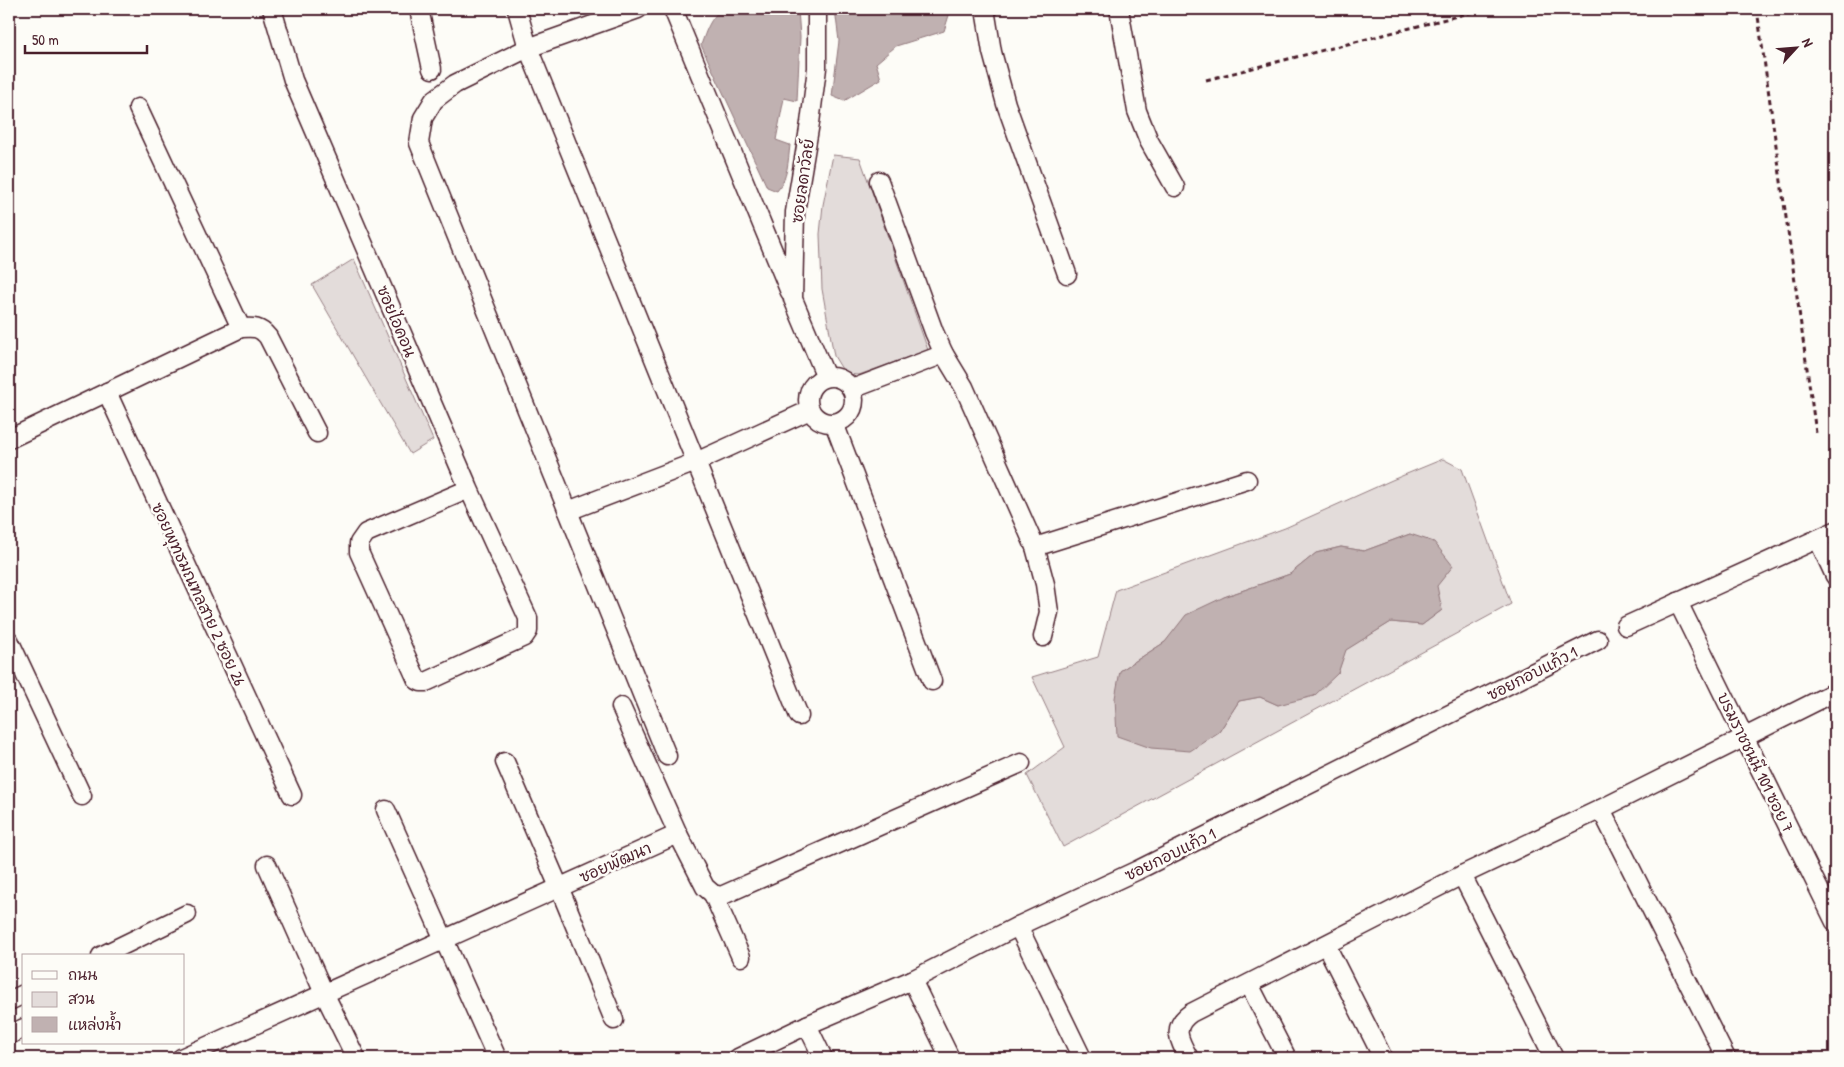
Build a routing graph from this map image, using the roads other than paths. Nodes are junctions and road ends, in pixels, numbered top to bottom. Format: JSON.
{"nodes":[{"id":1,"x":272,"y":9,"type":"edge"},
{"id":2,"x":419,"y":9,"type":"edge"},
{"id":3,"x":517,"y":9,"type":"edge"},
{"id":4,"x":638,"y":9,"type":"edge"},
{"id":5,"x":673,"y":9,"type":"edge"},
{"id":6,"x":817,"y":9,"type":"edge"},
{"id":7,"x":985,"y":9,"type":"edge"},
{"id":8,"x":1119,"y":9,"type":"edge"},
{"id":9,"x":528,"y":48,"type":"junction"},
{"id":10,"x":432,"y":69,"type":"dead end"},
{"id":11,"x":138,"y":108,"type":"dead end"},
{"id":12,"x":879,"y":181,"type":"dead end"},
{"id":13,"x":1175,"y":187,"type":"dead end"},
{"id":14,"x":1067,"y":274,"type":"dead end"},
{"id":15,"x":793,"y":299,"type":"junction"},
{"id":16,"x":241,"y":328,"type":"junction"},
{"id":17,"x":944,"y":354,"type":"junction"},
{"id":18,"x":826,"y":377,"type":"junction"},
{"id":19,"x":852,"y":389,"type":"junction"},
{"id":20,"x":107,"y":392,"type":"junction"},
{"id":21,"x":810,"y":410,"type":"junction"},
{"id":22,"x":834,"y":423,"type":"junction"},
{"id":23,"x":317,"y":433,"type":"dead end"},
{"id":24,"x":9,"y":439,"type":"edge"},
{"id":25,"x":696,"y":462,"type":"junction"},
{"id":26,"x":1246,"y":480,"type":"dead end"},
{"id":27,"x":469,"y":489,"type":"junction"},
{"id":28,"x":568,"y":512,"type":"junction"},
{"id":29,"x":1835,"y":531,"type":"edge"},
{"id":30,"x":1818,"y":539,"type":"junction"},
{"id":31,"x":1035,"y":547,"type":"junction"},
{"id":32,"x":1835,"y":576,"type":"edge"},
{"id":33,"x":1678,"y":602,"type":"junction"},
{"id":34,"x":1626,"y":626,"type":"dead end"},
{"id":35,"x":1043,"y":637,"type":"dead end"},
{"id":36,"x":9,"y":640,"type":"edge"},
{"id":37,"x":1598,"y":640,"type":"dead end"},
{"id":38,"x":932,"y":681,"type":"dead end"},
{"id":39,"x":1835,"y":692,"type":"edge"},
{"id":40,"x":621,"y":707,"type":"dead end"},
{"id":41,"x":799,"y":716,"type":"dead end"},
{"id":42,"x":1744,"y":737,"type":"junction"},
{"id":43,"x":667,"y":756,"type":"dead end"},
{"id":44,"x":505,"y":762,"type":"dead end"},
{"id":45,"x":1021,"y":763,"type":"dead end"},
{"id":46,"x":292,"y":795,"type":"dead end"},
{"id":47,"x":82,"y":796,"type":"dead end"},
{"id":48,"x":1601,"y":809,"type":"junction"},
{"id":49,"x":386,"y":810,"type":"dead end"},
{"id":50,"x":678,"y":834,"type":"junction"},
{"id":51,"x":267,"y":865,"type":"dead end"},
{"id":52,"x":1462,"y":875,"type":"junction"},
{"id":53,"x":559,"y":887,"type":"junction"},
{"id":54,"x":712,"y":894,"type":"junction"},
{"id":55,"x":187,"y":914,"type":"dead end"},
{"id":56,"x":1835,"y":922,"type":"edge"},
{"id":57,"x":1018,"y":926,"type":"junction"},
{"id":58,"x":445,"y":939,"type":"junction"},
{"id":59,"x":1326,"y":945,"type":"junction"},
{"id":60,"x":106,"y":954,"type":"edge"},
{"id":61,"x":741,"y":957,"type":"dead end"},
{"id":62,"x":912,"y":980,"type":"junction"},
{"id":63,"x":1249,"y":984,"type":"junction"},
{"id":64,"x":324,"y":993,"type":"junction"},
{"id":65,"x":22,"y":995,"type":"edge"},
{"id":66,"x":9,"y":1001,"type":"edge"},
{"id":67,"x":614,"y":1020,"type":"dead end"},
{"id":68,"x":807,"y":1025,"type":"junction"},
{"id":69,"x":22,"y":1029,"type":"edge"},
{"id":70,"x":9,"y":1035,"type":"edge"},
{"id":71,"x":180,"y":1058,"type":"edge"},
{"id":72,"x":356,"y":1058,"type":"edge"},
{"id":73,"x":497,"y":1058,"type":"edge"},
{"id":74,"x":738,"y":1058,"type":"edge"},
{"id":75,"x":823,"y":1058,"type":"edge"},
{"id":76,"x":950,"y":1058,"type":"edge"},
{"id":77,"x":1082,"y":1058,"type":"edge"},
{"id":78,"x":1189,"y":1058,"type":"edge"},
{"id":79,"x":1287,"y":1058,"type":"edge"},
{"id":80,"x":1383,"y":1058,"type":"edge"},
{"id":81,"x":1554,"y":1058,"type":"edge"},
{"id":82,"x":1726,"y":1058,"type":"edge"}],
"edges":[{"from":1,"to":27,"type":"street","name":"ซอยไอคอน"},
{"from":2,"to":10,"type":"street"},
{"from":3,"to":9,"type":"street"},
{"from":4,"to":9,"type":"street"},
{"from":5,"to":15,"type":"street"},
{"from":6,"to":15,"type":"street","name":"ซอยลดาวัลย์"},
{"from":7,"to":14,"type":"street"},
{"from":8,"to":13,"type":"street"},
{"from":9,"to":25,"type":"street"},
{"from":9,"to":28,"type":"street"},
{"from":11,"to":16,"type":"street"},
{"from":12,"to":17,"type":"street"},
{"from":15,"to":18,"type":"street","name":"ซอยลดาวัลย์"},
{"from":16,"to":20,"type":"street"},
{"from":16,"to":23,"type":"street"},
{"from":17,"to":19,"type":"street"},
{"from":17,"to":31,"type":"street"},
{"from":18,"to":19,"type":"street"},
{"from":18,"to":21,"type":"street"},
{"from":19,"to":22,"type":"street"},
{"from":20,"to":24,"type":"street"},
{"from":20,"to":46,"type":"street","name":"ซอยพุทธมณฑลสาย 2 ซอย 26"},
{"from":21,"to":22,"type":"street"},
{"from":21,"to":25,"type":"street"},
{"from":22,"to":38,"type":"street"},
{"from":25,"to":28,"type":"street"},
{"from":25,"to":41,"type":"street"},
{"from":26,"to":31,"type":"street"},
{"from":27,"to":27,"type":"street","name":"ซอยไอคอน"},
{"from":28,"to":43,"type":"street"},
{"from":29,"to":30,"type":"street"},
{"from":30,"to":32,"type":"street"},
{"from":30,"to":33,"type":"street"},
{"from":31,"to":35,"type":"street"},
{"from":33,"to":34,"type":"street"},
{"from":33,"to":42,"type":"street","name":"บรมราชชนนี 101 ซอย 7"},
{"from":36,"to":47,"type":"street"},
{"from":37,"to":57,"type":"street","name":"ซอยกอบแก้ว 1"},
{"from":39,"to":42,"type":"street"},
{"from":40,"to":50,"type":"street"},
{"from":42,"to":48,"type":"street"},
{"from":42,"to":56,"type":"street","name":"บรมราชชนนี 101 ซอย 7"},
{"from":44,"to":53,"type":"street"},
{"from":45,"to":54,"type":"street"},
{"from":48,"to":52,"type":"street"},
{"from":48,"to":82,"type":"street"},
{"from":49,"to":58,"type":"street"},
{"from":50,"to":53,"type":"street","name":"ซอยพัฒนา"},
{"from":50,"to":54,"type":"street"},
{"from":51,"to":64,"type":"street"},
{"from":52,"to":59,"type":"street"},
{"from":52,"to":81,"type":"street"},
{"from":53,"to":58,"type":"street","name":"ซอยพัฒนา"},
{"from":53,"to":67,"type":"street"},
{"from":54,"to":61,"type":"street"},
{"from":55,"to":60,"type":"street"},
{"from":57,"to":62,"type":"street","name":"ซอยกอบแก้ว 1"},
{"from":57,"to":77,"type":"street"},
{"from":58,"to":64,"type":"street","name":"ซอยพัฒนา"},
{"from":58,"to":73,"type":"street"},
{"from":59,"to":63,"type":"street"},
{"from":59,"to":80,"type":"street"},
{"from":62,"to":68,"type":"street","name":"ซอยกอบแก้ว 1"},
{"from":62,"to":76,"type":"street"},
{"from":63,"to":78,"type":"street"},
{"from":63,"to":79,"type":"street"},
{"from":64,"to":71,"type":"street","name":"ซอยพัฒนา"},
{"from":64,"to":72,"type":"street"},
{"from":65,"to":66,"type":"street"},
{"from":68,"to":74,"type":"street","name":"ซอยกอบแก้ว 1"},
{"from":68,"to":75,"type":"street"},
{"from":69,"to":70,"type":"street"}]}
